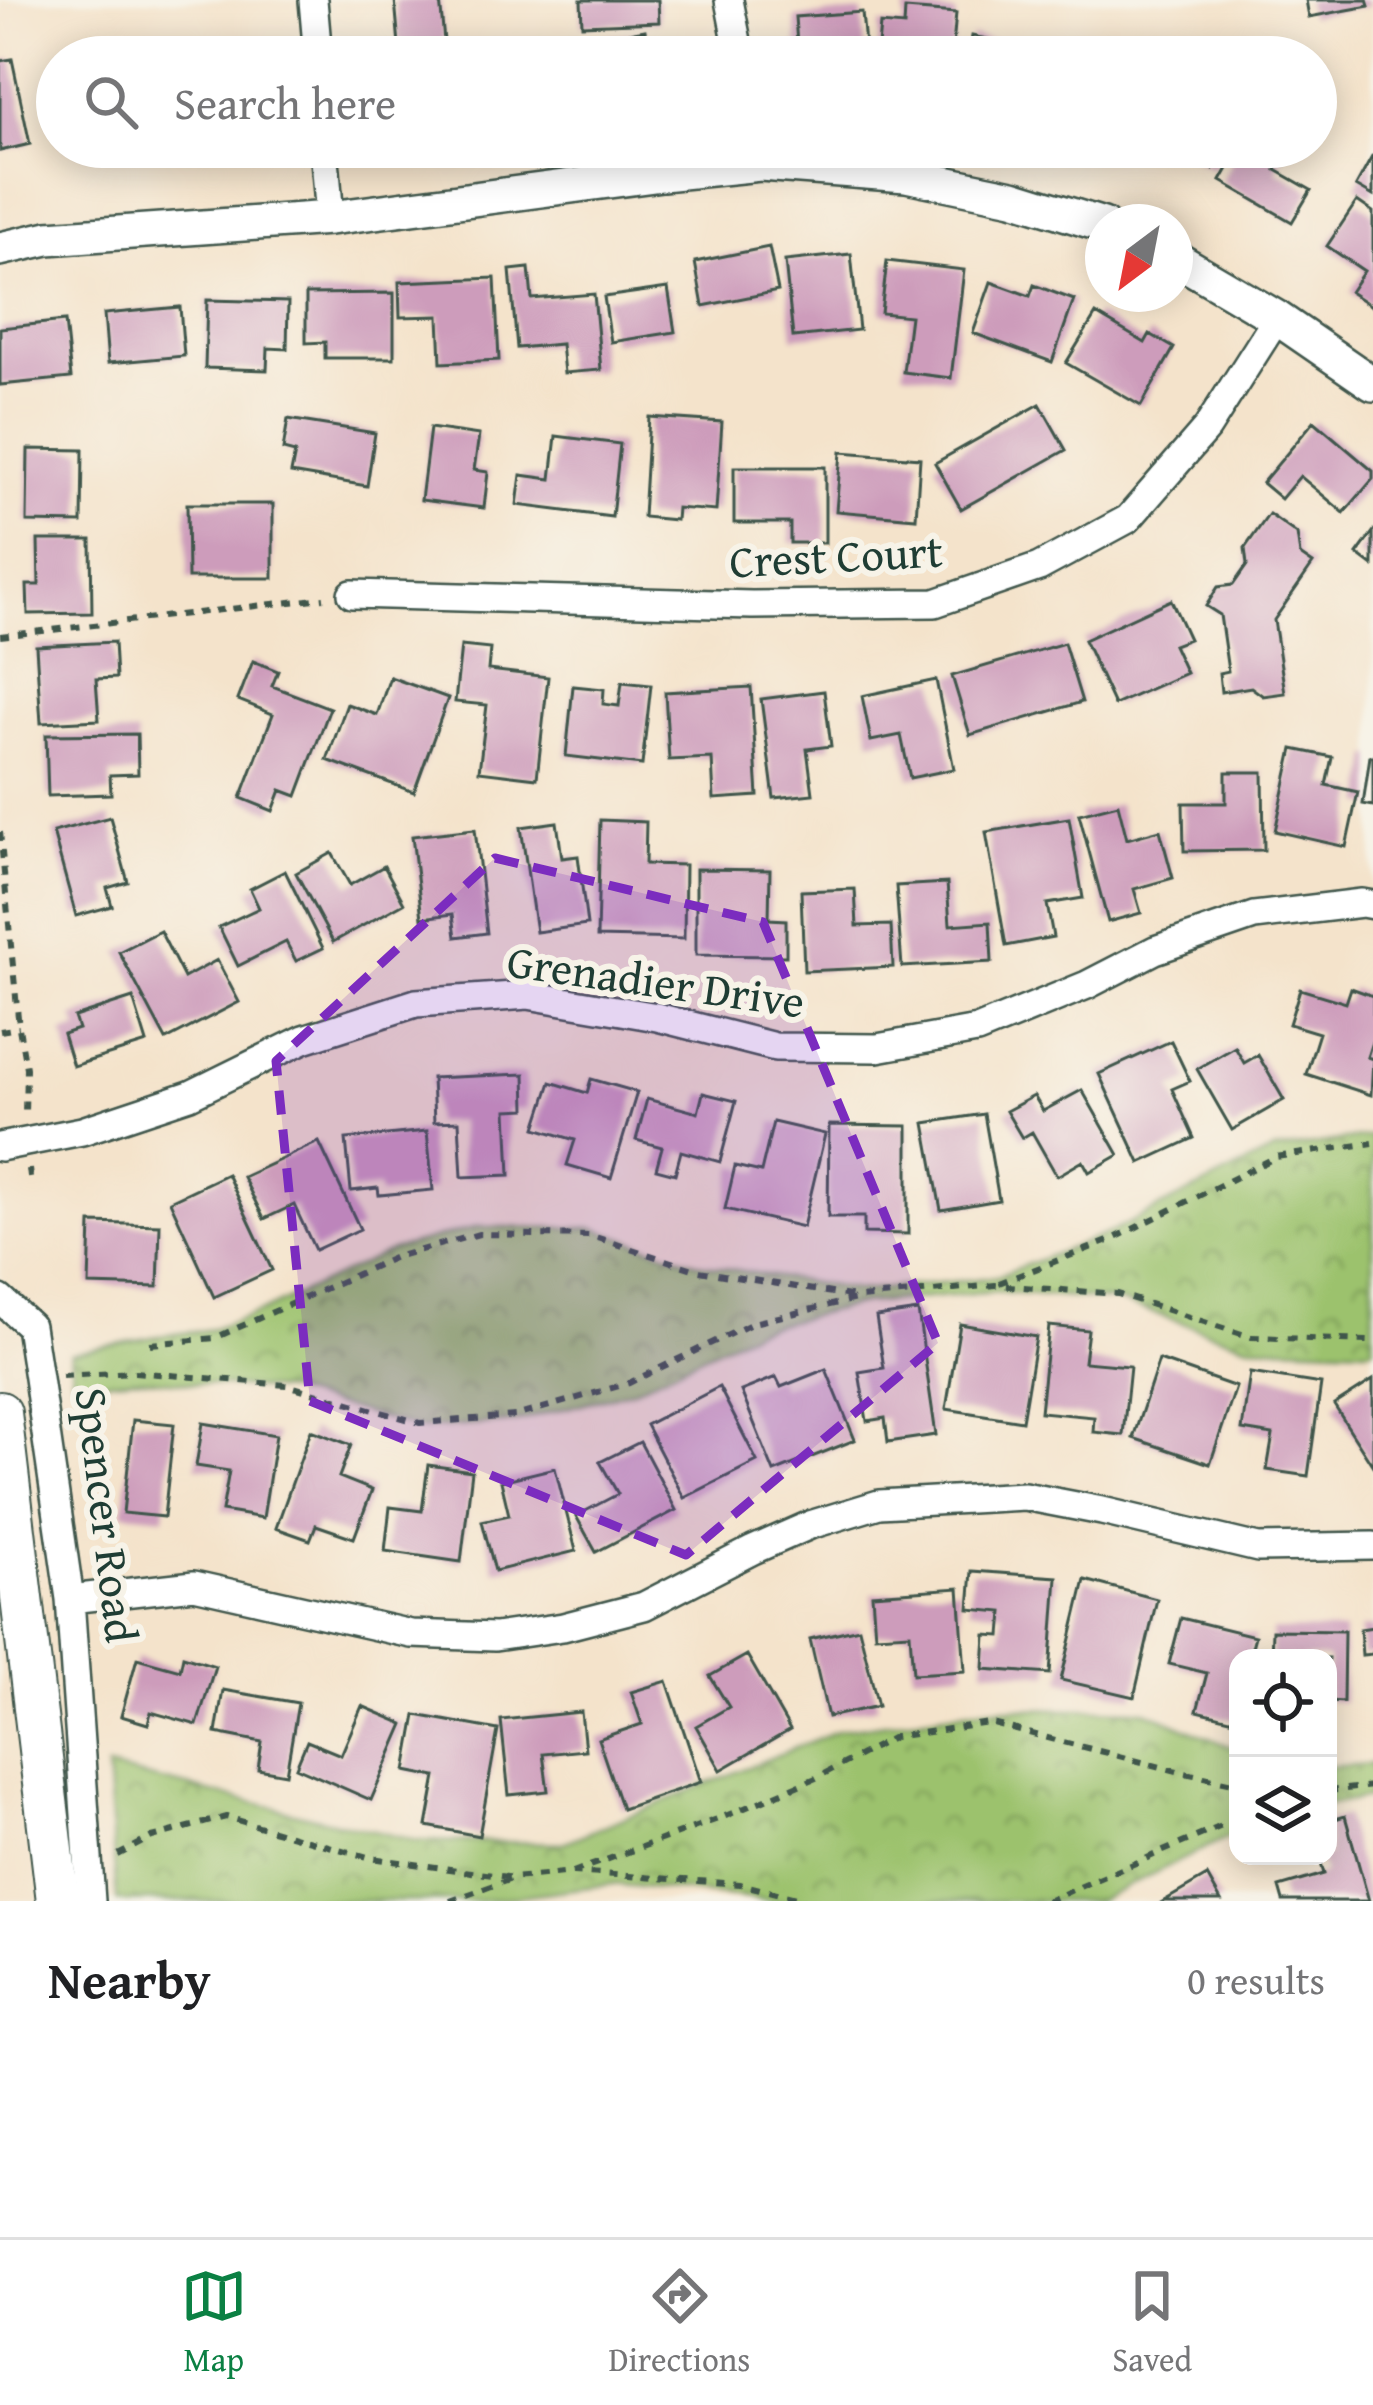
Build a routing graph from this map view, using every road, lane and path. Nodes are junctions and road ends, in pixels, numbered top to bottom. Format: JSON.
{"nodes":[{"id":1,"x":314,"y":0,"type":"edge"},
{"id":2,"x":729,"y":0,"type":"edge"},
{"id":3,"x":317,"y":36,"type":"edge"},
{"id":4,"x":736,"y":36,"type":"edge"},
{"id":5,"x":326,"y":168,"type":"edge"},
{"id":6,"x":694,"y":168,"type":"edge"},
{"id":7,"x":851,"y":168,"type":"edge"},
{"id":8,"x":330,"y":218,"type":"junction"},
{"id":9,"x":1085,"y":219,"type":"edge"},
{"id":10,"x":0,"y":233,"type":"edge"},
{"id":11,"x":48,"y":238,"type":"junction"},
{"id":12,"x":0,"y":249,"type":"edge"},
{"id":13,"x":1193,"y":269,"type":"edge"},
{"id":14,"x":1277,"y":318,"type":"junction"},
{"id":15,"x":1373,"y":384,"type":"edge"},
{"id":16,"x":352,"y":594,"type":"joint"},
{"id":17,"x":0,"y":636,"type":"edge"},
{"id":18,"x":0,"y":832,"type":"edge"},
{"id":19,"x":1373,"y":904,"type":"edge"},
{"id":20,"x":20,"y":1028,"type":"junction"},
{"id":21,"x":0,"y":1030,"type":"edge"},
{"id":22,"x":25,"y":1111,"type":"dead end"},
{"id":23,"x":1373,"y":1143,"type":"edge"},
{"id":24,"x":0,"y":1147,"type":"edge"},
{"id":25,"x":995,"y":1285,"type":"junction"},
{"id":26,"x":860,"y":1298,"type":"junction"},
{"id":27,"x":0,"y":1299,"type":"edge"},
{"id":28,"x":1373,"y":1339,"type":"edge"},
{"id":29,"x":150,"y":1344,"type":"dead end"},
{"id":30,"x":38,"y":1378,"type":"junction"},
{"id":31,"x":0,"y":1413,"type":"edge"},
{"id":32,"x":1373,"y":1546,"type":"edge"},
{"id":33,"x":70,"y":1599,"type":"junction"},
{"id":34,"x":12,"y":1616,"type":"edge"},
{"id":35,"x":15,"y":1664,"type":"edge"},
{"id":36,"x":1229,"y":1782,"type":"edge"},
{"id":37,"x":1373,"y":1786,"type":"edge"},
{"id":38,"x":1337,"y":1789,"type":"edge"},
{"id":39,"x":1229,"y":1823,"type":"edge"},
{"id":40,"x":87,"y":1859,"type":"junction"},
{"id":41,"x":574,"y":1872,"type":"junction"},
{"id":42,"x":514,"y":1878,"type":"junction"},
{"id":43,"x":58,"y":1901,"type":"edge"},
{"id":44,"x":92,"y":1901,"type":"edge"},
{"id":45,"x":450,"y":1901,"type":"edge"},
{"id":46,"x":808,"y":1901,"type":"edge"},
{"id":47,"x":1048,"y":1901,"type":"edge"}],
"edges":[{"from":1,"to":3,"type":"street"},
{"from":2,"to":4,"type":"street"},
{"from":5,"to":8,"type":"street"},
{"from":6,"to":8,"type":"street"},
{"from":7,"to":9,"type":"street"},
{"from":8,"to":11,"type":"street"},
{"from":10,"to":11,"type":"street"},
{"from":11,"to":12,"type":"street"},
{"from":13,"to":14,"type":"street"},
{"from":14,"to":15,"type":"street"},
{"from":14,"to":16,"type":"street","name":"Crest Court"},
{"from":16,"to":17,"type":"path"},
{"from":18,"to":20,"type":"path"},
{"from":19,"to":24,"type":"street","name":"Grenadier Drive"},
{"from":20,"to":21,"type":"path"},
{"from":20,"to":22,"type":"path"},
{"from":23,"to":25,"type":"path"},
{"from":25,"to":26,"type":"path"},
{"from":25,"to":28,"type":"path"},
{"from":26,"to":29,"type":"path"},
{"from":26,"to":30,"type":"path"},
{"from":27,"to":30,"type":"street","name":"Spencer Road"},
{"from":30,"to":33,"type":"street","name":"Spencer Road"},
{"from":31,"to":34,"type":"main road","name":"Spencer Road"},
{"from":32,"to":33,"type":"street"},
{"from":33,"to":40,"type":"street","name":"Spencer Road"},
{"from":34,"to":35,"type":"main road","name":"Spencer Road"},
{"from":35,"to":43,"type":"main road","name":"Spencer Road"},
{"from":36,"to":41,"type":"path"},
{"from":37,"to":38,"type":"path"},
{"from":39,"to":47,"type":"path"},
{"from":40,"to":42,"type":"path"},
{"from":40,"to":44,"type":"street","name":"Spencer Road"},
{"from":41,"to":42,"type":"path"},
{"from":41,"to":46,"type":"path"},
{"from":42,"to":45,"type":"path"}]}
